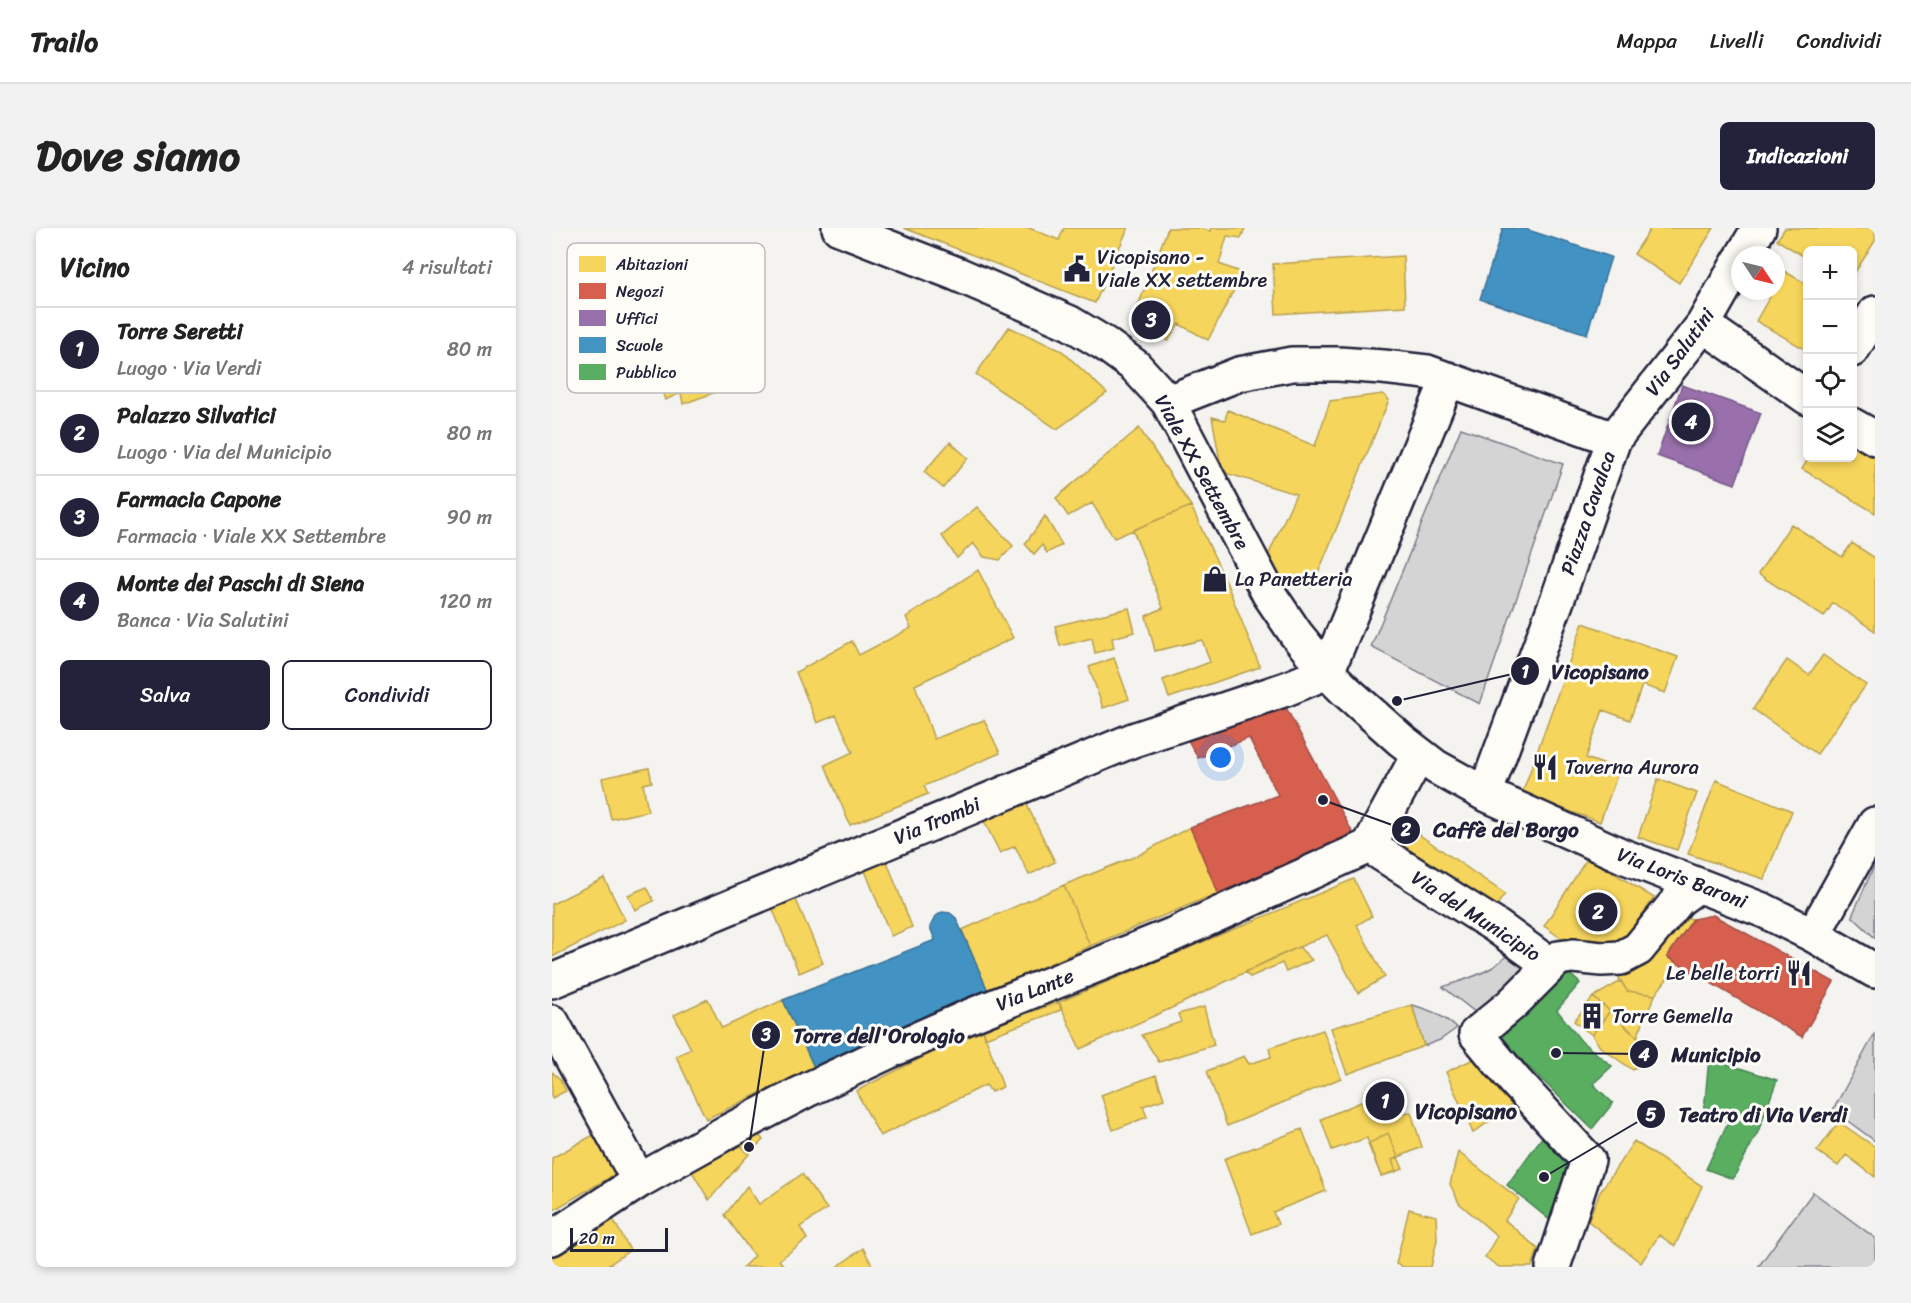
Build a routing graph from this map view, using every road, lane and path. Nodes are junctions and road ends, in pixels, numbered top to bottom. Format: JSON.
{"nodes":[{"id":1,"x":839,"y":228,"type":"edge"},
{"id":2,"x":1759,"y":228,"type":"edge"},
{"id":3,"x":1748,"y":246,"type":"edge"},
{"id":4,"x":1731,"y":277,"type":"edge"},
{"id":5,"x":1875,"y":314,"type":"edge"},
{"id":6,"x":1703,"y":325,"type":"junction"},
{"id":7,"x":1857,"y":342,"type":"edge"},
{"id":8,"x":1448,"y":379,"type":"junction"},
{"id":9,"x":1803,"y":395,"type":"edge"},
{"id":10,"x":1168,"y":402,"type":"junction"},
{"id":11,"x":1857,"y":428,"type":"edge"},
{"id":12,"x":1875,"y":438,"type":"edge"},
{"id":13,"x":1614,"y":439,"type":"junction"},
{"id":14,"x":1327,"y":672,"type":"junction"},
{"id":15,"x":1419,"y":754,"type":"junction"},
{"id":16,"x":1485,"y":794,"type":"junction"},
{"id":17,"x":1875,"y":824,"type":"edge"},
{"id":18,"x":1369,"y":846,"type":"junction"},
{"id":19,"x":1697,"y":886,"type":"junction"},
{"id":20,"x":1813,"y":935,"type":"junction"},
{"id":21,"x":1550,"y":965,"type":"junction"},
{"id":22,"x":1875,"y":970,"type":"edge"},
{"id":23,"x":552,"y":981,"type":"edge"},
{"id":24,"x":552,"y":1022,"type":"edge"},
{"id":25,"x":639,"y":1181,"type":"junction"},
{"id":26,"x":552,"y":1238,"type":"edge"},
{"id":27,"x":1553,"y":1267,"type":"edge"}],
"edges":[{"from":1,"to":10,"type":"street","name":"Viale XX Settembre"},
{"from":2,"to":3,"type":"street"},
{"from":4,"to":6,"type":"street","name":"Via Salutini"},
{"from":5,"to":7,"type":"street"},
{"from":6,"to":9,"type":"street"},
{"from":6,"to":13,"type":"street","name":"Via Salutini"},
{"from":8,"to":10,"type":"street","name":"Piazza Cavalca"},
{"from":8,"to":13,"type":"street","name":"Piazza Cavalca"},
{"from":8,"to":14,"type":"street"},
{"from":10,"to":14,"type":"street","name":"Viale XX Settembre"},
{"from":11,"to":12,"type":"street"},
{"from":13,"to":16,"type":"street","name":"Piazza Cavalca"},
{"from":14,"to":15,"type":"street"},
{"from":14,"to":23,"type":"street","name":"Via Trombi"},
{"from":15,"to":16,"type":"street"},
{"from":15,"to":18,"type":"street"},
{"from":16,"to":19,"type":"street","name":"Via Loris Baroni"},
{"from":17,"to":20,"type":"street"},
{"from":18,"to":21,"type":"street","name":"Via del Municipio"},
{"from":18,"to":25,"type":"street","name":"Via Lante"},
{"from":19,"to":20,"type":"street","name":"Via Loris Baroni"},
{"from":19,"to":21,"type":"street","name":"Via del Municipio"},
{"from":20,"to":22,"type":"street","name":"Via Loris Baroni"},
{"from":21,"to":27,"type":"street"},
{"from":24,"to":25,"type":"street"},
{"from":25,"to":26,"type":"street","name":"Via Lante"}]}
